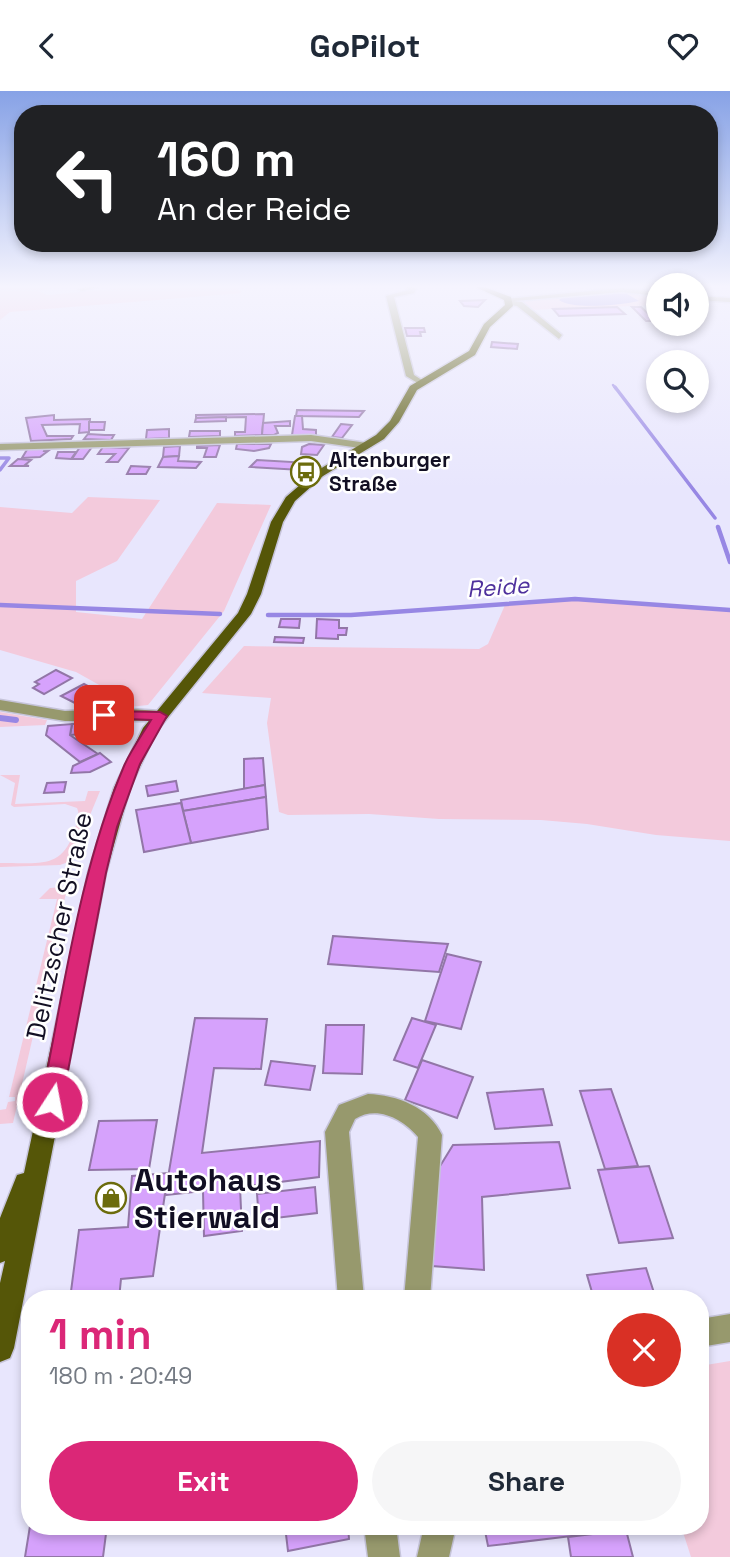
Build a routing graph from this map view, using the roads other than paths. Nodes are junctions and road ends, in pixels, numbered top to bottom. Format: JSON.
{"nodes":[{"id":1,"x":404,"y":353,"type":"edge"},
{"id":2,"x":470,"y":353,"type":"edge"},
{"id":3,"x":421,"y":381,"type":"junction"},
{"id":4,"x":367,"y":446,"type":"junction"},
{"id":5,"x":0,"y":447,"type":"edge"},
{"id":6,"x":0,"y":705,"type":"edge"},
{"id":7,"x":160,"y":716,"type":"junction"},
{"id":8,"x":47,"y":1127,"type":"junction"},
{"id":9,"x":0,"y":1251,"type":"edge"},
{"id":10,"x":350,"y":1290,"type":"edge"},
{"id":11,"x":418,"y":1290,"type":"edge"},
{"id":12,"x":730,"y":1328,"type":"edge"},
{"id":13,"x":709,"y":1332,"type":"edge"},
{"id":14,"x":0,"y":1348,"type":"edge"},
{"id":15,"x":381,"y":1535,"type":"edge"},
{"id":16,"x":438,"y":1535,"type":"edge"},
{"id":17,"x":384,"y":1557,"type":"edge"},
{"id":18,"x":433,"y":1557,"type":"edge"}],
"edges":[{"from":1,"to":3,"type":"street"},
{"from":2,"to":3,"type":"main road","name":"Delitzscher Straße"},
{"from":3,"to":4,"type":"main road","name":"Delitzscher Straße"},
{"from":4,"to":5,"type":"street"},
{"from":4,"to":7,"type":"main road","name":"Delitzscher Straße"},
{"from":6,"to":7,"type":"street"},
{"from":7,"to":8,"type":"main road","name":"Delitzscher Straße"},
{"from":8,"to":9,"type":"main road","name":"Delitzscher Straße"},
{"from":8,"to":14,"type":"main road","name":"Delitzscher Straße"},
{"from":10,"to":11,"type":"street"},
{"from":12,"to":13,"type":"street"},
{"from":15,"to":17,"type":"street"},
{"from":16,"to":18,"type":"street"}]}
